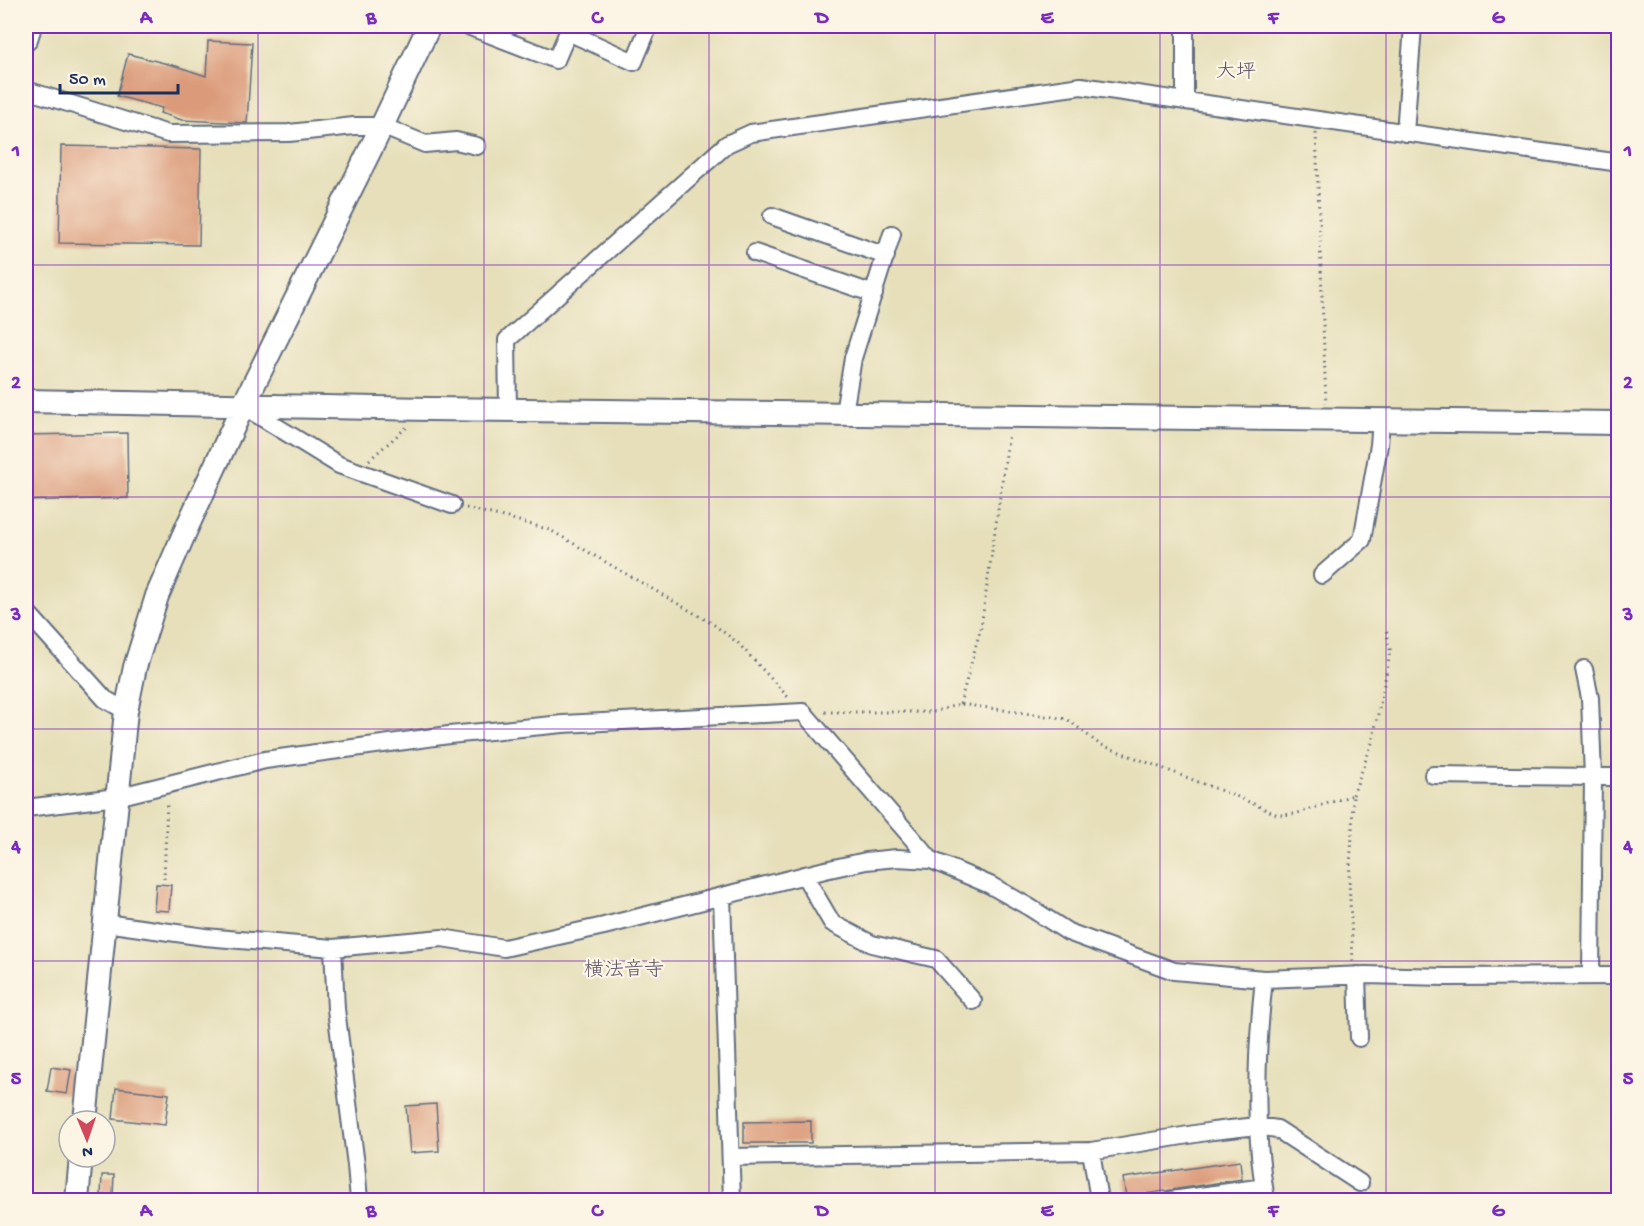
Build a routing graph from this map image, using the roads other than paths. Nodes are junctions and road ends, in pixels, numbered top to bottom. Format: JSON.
{"nodes":[{"id":1,"x":30,"y":26,"type":"edge"},
{"id":2,"x":429,"y":26,"type":"edge"},
{"id":3,"x":468,"y":26,"type":"edge"},
{"id":4,"x":649,"y":26,"type":"edge"},
{"id":5,"x":1185,"y":26,"type":"edge"},
{"id":6,"x":1413,"y":26,"type":"edge"},
{"id":7,"x":26,"y":39,"type":"edge"},
{"id":8,"x":26,"y":90,"type":"edge"},
{"id":9,"x":1185,"y":101,"type":"junction"},
{"id":10,"x":382,"y":126,"type":"junction"},
{"id":11,"x":1406,"y":132,"type":"junction"},
{"id":12,"x":477,"y":146,"type":"dead end"},
{"id":13,"x":1618,"y":166,"type":"edge"},
{"id":14,"x":772,"y":216,"type":"dead end"},
{"id":15,"x":892,"y":234,"type":"dead end"},
{"id":16,"x":755,"y":253,"type":"dead end"},
{"id":17,"x":886,"y":256,"type":"junction"},
{"id":18,"x":874,"y":294,"type":"junction"},
{"id":19,"x":26,"y":401,"type":"edge"},
{"id":20,"x":243,"y":406,"type":"junction"},
{"id":21,"x":508,"y":410,"type":"junction"},
{"id":22,"x":844,"y":413,"type":"junction"},
{"id":23,"x":1381,"y":420,"type":"junction"},
{"id":24,"x":1618,"y":423,"type":"edge"},
{"id":25,"x":452,"y":505,"type":"road end"},
{"id":26,"x":1322,"y":575,"type":"dead end"},
{"id":27,"x":26,"y":611,"type":"edge"},
{"id":28,"x":1584,"y":669,"type":"dead end"},
{"id":29,"x":126,"y":711,"type":"junction"},
{"id":30,"x":1433,"y":776,"type":"dead end"},
{"id":31,"x":1593,"y":777,"type":"junction"},
{"id":32,"x":1618,"y":777,"type":"edge"},
{"id":33,"x":117,"y":797,"type":"junction"},
{"id":34,"x":26,"y":808,"type":"edge"},
{"id":35,"x":931,"y":860,"type":"junction"},
{"id":36,"x":804,"y":875,"type":"junction"},
{"id":37,"x":722,"y":897,"type":"junction"},
{"id":38,"x":105,"y":923,"type":"junction"},
{"id":39,"x":333,"y":948,"type":"junction"},
{"id":40,"x":1357,"y":975,"type":"junction"},
{"id":41,"x":1591,"y":976,"type":"junction"},
{"id":42,"x":1618,"y":976,"type":"edge"},
{"id":43,"x":1264,"y":979,"type":"junction"},
{"id":44,"x":973,"y":1001,"type":"dead end"},
{"id":45,"x":1359,"y":1038,"type":"dead end"},
{"id":46,"x":86,"y":1109,"type":"edge"},
{"id":47,"x":1257,"y":1126,"type":"junction"},
{"id":48,"x":1091,"y":1151,"type":"junction"},
{"id":49,"x":731,"y":1157,"type":"junction"},
{"id":50,"x":80,"y":1169,"type":"edge"},
{"id":51,"x":1360,"y":1183,"type":"dead end"},
{"id":52,"x":1265,"y":1194,"type":"edge"},
{"id":53,"x":77,"y":1200,"type":"edge"},
{"id":54,"x":359,"y":1200,"type":"edge"},
{"id":55,"x":732,"y":1200,"type":"edge"},
{"id":56,"x":1099,"y":1200,"type":"edge"},
{"id":57,"x":1172,"y":1200,"type":"edge"}],
"edges":[{"from":1,"to":7,"type":"street"},
{"from":2,"to":10,"type":"street"},
{"from":3,"to":4,"type":"street"},
{"from":5,"to":9,"type":"street"},
{"from":6,"to":11,"type":"street"},
{"from":8,"to":10,"type":"street"},
{"from":9,"to":11,"type":"street"},
{"from":9,"to":21,"type":"street"},
{"from":10,"to":12,"type":"street"},
{"from":10,"to":20,"type":"street"},
{"from":11,"to":13,"type":"street"},
{"from":14,"to":17,"type":"street"},
{"from":15,"to":17,"type":"street"},
{"from":16,"to":18,"type":"street"},
{"from":17,"to":18,"type":"street"},
{"from":18,"to":22,"type":"street"},
{"from":19,"to":20,"type":"street"},
{"from":20,"to":21,"type":"street"},
{"from":20,"to":25,"type":"street"},
{"from":20,"to":29,"type":"street"},
{"from":21,"to":22,"type":"street"},
{"from":22,"to":23,"type":"street"},
{"from":23,"to":24,"type":"street"},
{"from":23,"to":26,"type":"street"},
{"from":27,"to":29,"type":"street"},
{"from":28,"to":31,"type":"street"},
{"from":29,"to":33,"type":"street"},
{"from":30,"to":31,"type":"street"},
{"from":31,"to":32,"type":"street"},
{"from":31,"to":41,"type":"street"},
{"from":33,"to":34,"type":"street"},
{"from":33,"to":35,"type":"street"},
{"from":33,"to":38,"type":"street"},
{"from":35,"to":36,"type":"street"},
{"from":35,"to":43,"type":"street"},
{"from":36,"to":37,"type":"street"},
{"from":36,"to":44,"type":"street"},
{"from":37,"to":39,"type":"street"},
{"from":37,"to":49,"type":"street"},
{"from":38,"to":39,"type":"street"},
{"from":38,"to":46,"type":"street"},
{"from":39,"to":54,"type":"street"},
{"from":40,"to":41,"type":"street"},
{"from":40,"to":43,"type":"street"},
{"from":40,"to":45,"type":"street"},
{"from":41,"to":42,"type":"street"},
{"from":43,"to":47,"type":"street"},
{"from":47,"to":48,"type":"street"},
{"from":47,"to":51,"type":"street"},
{"from":47,"to":52,"type":"street"},
{"from":48,"to":49,"type":"street"},
{"from":48,"to":56,"type":"street"},
{"from":49,"to":55,"type":"street"},
{"from":50,"to":53,"type":"street"},
{"from":52,"to":57,"type":"street"}]}
